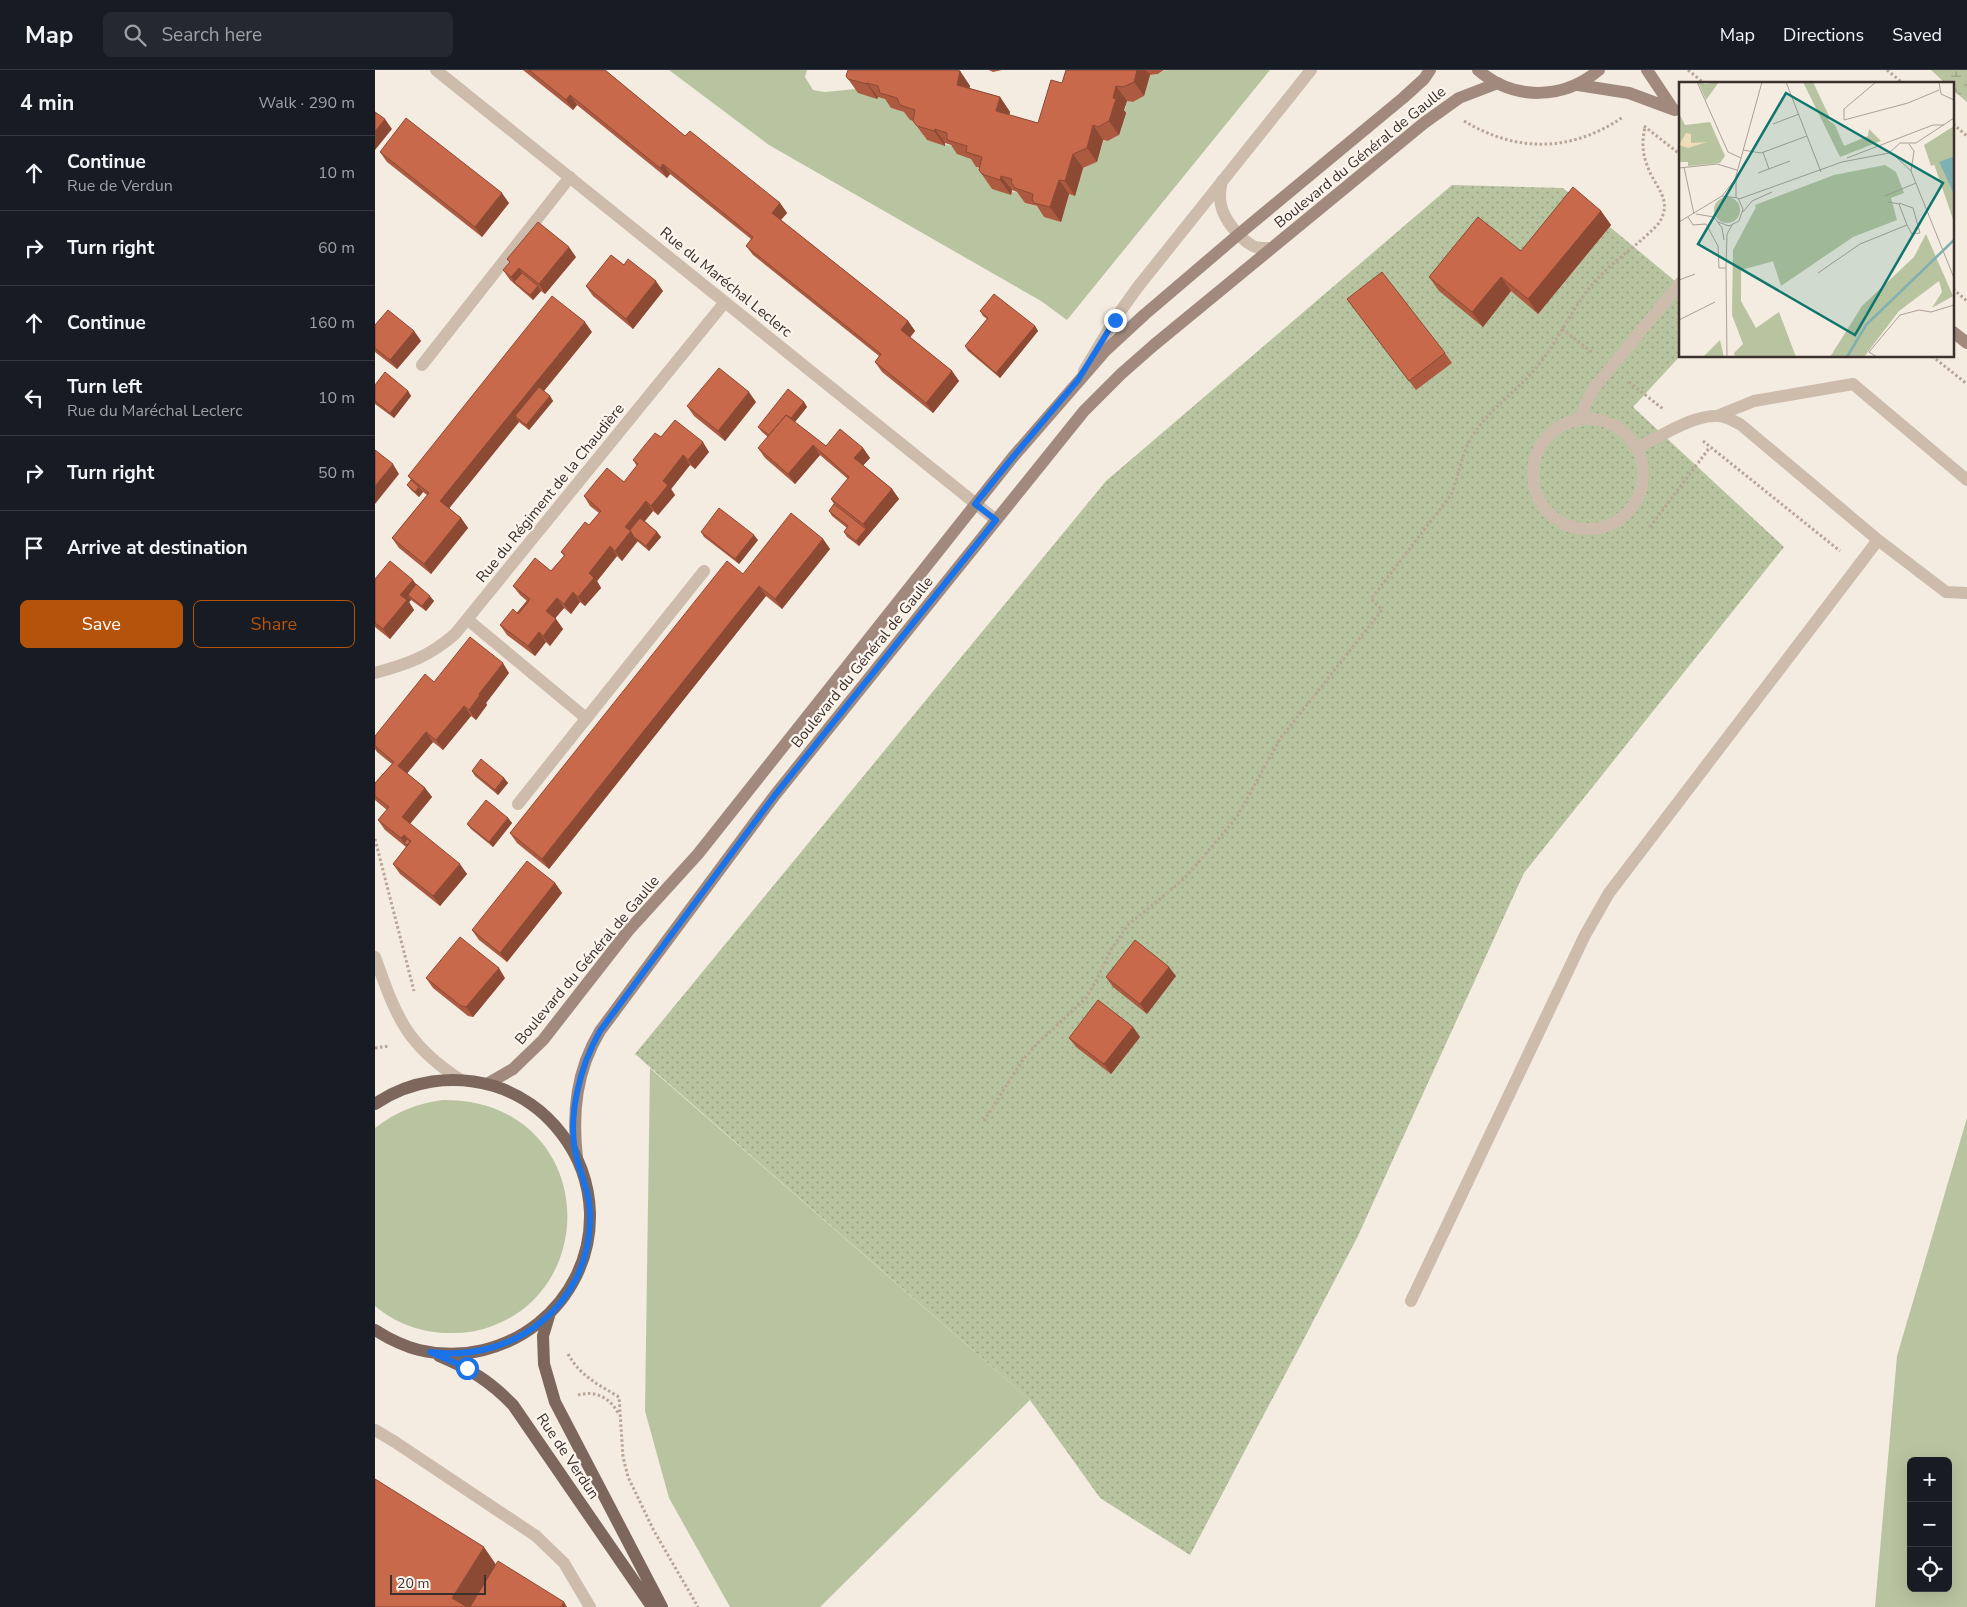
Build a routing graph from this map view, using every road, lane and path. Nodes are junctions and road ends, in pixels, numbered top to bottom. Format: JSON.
{"nodes":[{"id":1,"x":436,"y":70,"type":"edge"},
{"id":2,"x":1311,"y":70,"type":"edge"},
{"id":3,"x":1430,"y":70,"type":"edge"},
{"id":4,"x":1479,"y":70,"type":"edge"},
{"id":5,"x":1599,"y":70,"type":"edge"},
{"id":6,"x":1647,"y":70,"type":"edge"},
{"id":7,"x":1688,"y":70,"type":"edge"},
{"id":8,"x":1887,"y":70,"type":"edge"},
{"id":9,"x":1703,"y":82,"type":"edge"},
{"id":10,"x":1902,"y":82,"type":"edge"},
{"id":11,"x":1498,"y":84,"type":"junction"},
{"id":12,"x":1578,"y":85,"type":"junction"},
{"id":13,"x":1643,"y":97,"type":"junction"},
{"id":14,"x":1446,"y":106,"type":"junction"},
{"id":15,"x":1678,"y":113,"type":"edge"},
{"id":16,"x":1955,"y":126,"type":"edge"},
{"id":17,"x":1645,"y":127,"type":"dead end"},
{"id":18,"x":1967,"y":136,"type":"edge"},
{"id":19,"x":570,"y":177,"type":"junction"},
{"id":20,"x":1222,"y":181,"type":"junction"},
{"id":21,"x":1239,"y":234,"type":"junction"},
{"id":22,"x":1273,"y":248,"type":"junction"},
{"id":23,"x":1679,"y":284,"type":"edge"},
{"id":24,"x":1955,"y":291,"type":"edge"},
{"id":25,"x":1967,"y":300,"type":"edge"},
{"id":26,"x":725,"y":302,"type":"junction"},
{"id":27,"x":1562,"y":329,"type":"junction"},
{"id":28,"x":1955,"y":334,"type":"edge"},
{"id":29,"x":1967,"y":343,"type":"edge"},
{"id":30,"x":1934,"y":358,"type":"edge"},
{"id":31,"x":422,"y":365,"type":"dead end"},
{"id":32,"x":1610,"y":367,"type":"junction"},
{"id":33,"x":1078,"y":380,"type":"junction"},
{"id":34,"x":1967,"y":384,"type":"edge"},
{"id":35,"x":1717,"y":416,"type":"junction"},
{"id":36,"x":1580,"y":420,"type":"junction"},
{"id":37,"x":1683,"y":425,"type":"junction"},
{"id":38,"x":1710,"y":447,"type":"junction"},
{"id":39,"x":1636,"y":448,"type":"junction"},
{"id":40,"x":1967,"y":480,"type":"edge"},
{"id":41,"x":975,"y":504,"type":"junction"},
{"id":42,"x":996,"y":520,"type":"junction"},
{"id":43,"x":1650,"y":527,"type":"dead end"},
{"id":44,"x":1878,"y":540,"type":"junction"},
{"id":45,"x":1858,"y":566,"type":"junction"},
{"id":46,"x":704,"y":571,"type":"dead end"},
{"id":47,"x":1967,"y":592,"type":"edge"},
{"id":48,"x":468,"y":620,"type":"junction"},
{"id":49,"x":375,"y":673,"type":"edge"},
{"id":50,"x":586,"y":718,"type":"junction"},
{"id":51,"x":518,"y":804,"type":"dead end"},
{"id":52,"x":375,"y":839,"type":"edge"},
{"id":53,"x":375,"y":957,"type":"edge"},
{"id":54,"x":416,"y":995,"type":"dead end"},
{"id":55,"x":461,"y":1080,"type":"junction"},
{"id":56,"x":487,"y":1084,"type":"junction"},
{"id":57,"x":375,"y":1104,"type":"edge"},
{"id":58,"x":983,"y":1121,"type":"dead end"},
{"id":59,"x":577,"y":1158,"type":"junction"},
{"id":60,"x":1411,"y":1301,"type":"dead end"},
{"id":61,"x":549,"y":1315,"type":"junction"},
{"id":62,"x":375,"y":1330,"type":"edge"},
{"id":63,"x":543,"y":1336,"type":"junction"},
{"id":64,"x":430,"y":1352,"type":"junction"},
{"id":65,"x":375,"y":1430,"type":"edge"},
{"id":66,"x":590,"y":1607,"type":"edge"},
{"id":67,"x":652,"y":1607,"type":"edge"},
{"id":68,"x":662,"y":1607,"type":"edge"},
{"id":69,"x":697,"y":1607,"type":"edge"}],
"edges":[{"from":1,"to":19,"type":"street","name":"Rue du Maréchal Leclerc"},
{"from":2,"to":20,"type":"street","name":"Boulevard du Général de Gaulle"},
{"from":3,"to":21,"type":"street","name":"Boulevard du Général de Gaulle"},
{"from":4,"to":11,"type":"street"},
{"from":5,"to":12,"type":"street"},
{"from":6,"to":15,"type":"street"},
{"from":7,"to":9,"type":"path"},
{"from":8,"to":10,"type":"path"},
{"from":11,"to":12,"type":"street"},
{"from":11,"to":14,"type":"street","name":"Boulevard du Général de Gaulle"},
{"from":12,"to":13,"type":"street"},
{"from":13,"to":14,"type":"path"},
{"from":13,"to":15,"type":"street"},
{"from":14,"to":22,"type":"street","name":"Boulevard du Général de Gaulle"},
{"from":16,"to":18,"type":"path"},
{"from":17,"to":27,"type":"path"},
{"from":19,"to":26,"type":"street","name":"Rue du Maréchal Leclerc"},
{"from":19,"to":31,"type":"street"},
{"from":20,"to":21,"type":"street","name":"Boulevard du Général de Gaulle"},
{"from":20,"to":33,"type":"street","name":"Boulevard du Général de Gaulle"},
{"from":21,"to":22,"type":"street","name":"Boulevard du Général de Gaulle"},
{"from":21,"to":33,"type":"street","name":"Boulevard du Général de Gaulle"},
{"from":22,"to":42,"type":"street","name":"Boulevard du Général de Gaulle"},
{"from":23,"to":32,"type":"street"},
{"from":24,"to":25,"type":"path"},
{"from":26,"to":41,"type":"street","name":"Rue du Maréchal Leclerc"},
{"from":26,"to":48,"type":"street","name":"Rue du Régiment de la Chaudière"},
{"from":27,"to":32,"type":"path"},
{"from":27,"to":58,"type":"path"},
{"from":28,"to":29,"type":"street"},
{"from":30,"to":34,"type":"path"},
{"from":32,"to":36,"type":"street"},
{"from":32,"to":37,"type":"path"},
{"from":33,"to":41,"type":"street","name":"Boulevard du Général de Gaulle"},
{"from":35,"to":37,"type":"street"},
{"from":35,"to":40,"type":"street"},
{"from":35,"to":44,"type":"street"},
{"from":36,"to":39,"type":"street"},
{"from":36,"to":39,"type":"street"},
{"from":37,"to":38,"type":"path"},
{"from":37,"to":39,"type":"street"},
{"from":38,"to":43,"type":"path"},
{"from":38,"to":45,"type":"path"},
{"from":41,"to":42,"type":"street","name":"Rue du Maréchal Leclerc"},
{"from":41,"to":56,"type":"street","name":"Boulevard du Général de Gaulle"},
{"from":42,"to":59,"type":"street","name":"Boulevard du Général de Gaulle"},
{"from":44,"to":45,"type":"street"},
{"from":44,"to":47,"type":"street"},
{"from":45,"to":60,"type":"street"},
{"from":46,"to":50,"type":"street"},
{"from":48,"to":49,"type":"street","name":"Rue du Régiment de la Chaudière"},
{"from":48,"to":50,"type":"street"},
{"from":50,"to":51,"type":"street"},
{"from":52,"to":54,"type":"path"},
{"from":53,"to":55,"type":"street"},
{"from":55,"to":56,"type":"main road"},
{"from":55,"to":57,"type":"main road"},
{"from":56,"to":59,"type":"main road"},
{"from":59,"to":61,"type":"main road"},
{"from":61,"to":63,"type":"main road","name":"Rue de Verdun"},
{"from":61,"to":64,"type":"main road"},
{"from":62,"to":64,"type":"main road"},
{"from":63,"to":68,"type":"main road","name":"Rue de Verdun"},
{"from":63,"to":69,"type":"path"},
{"from":64,"to":67,"type":"main road","name":"Rue de Verdun"},
{"from":65,"to":66,"type":"street"}]}
